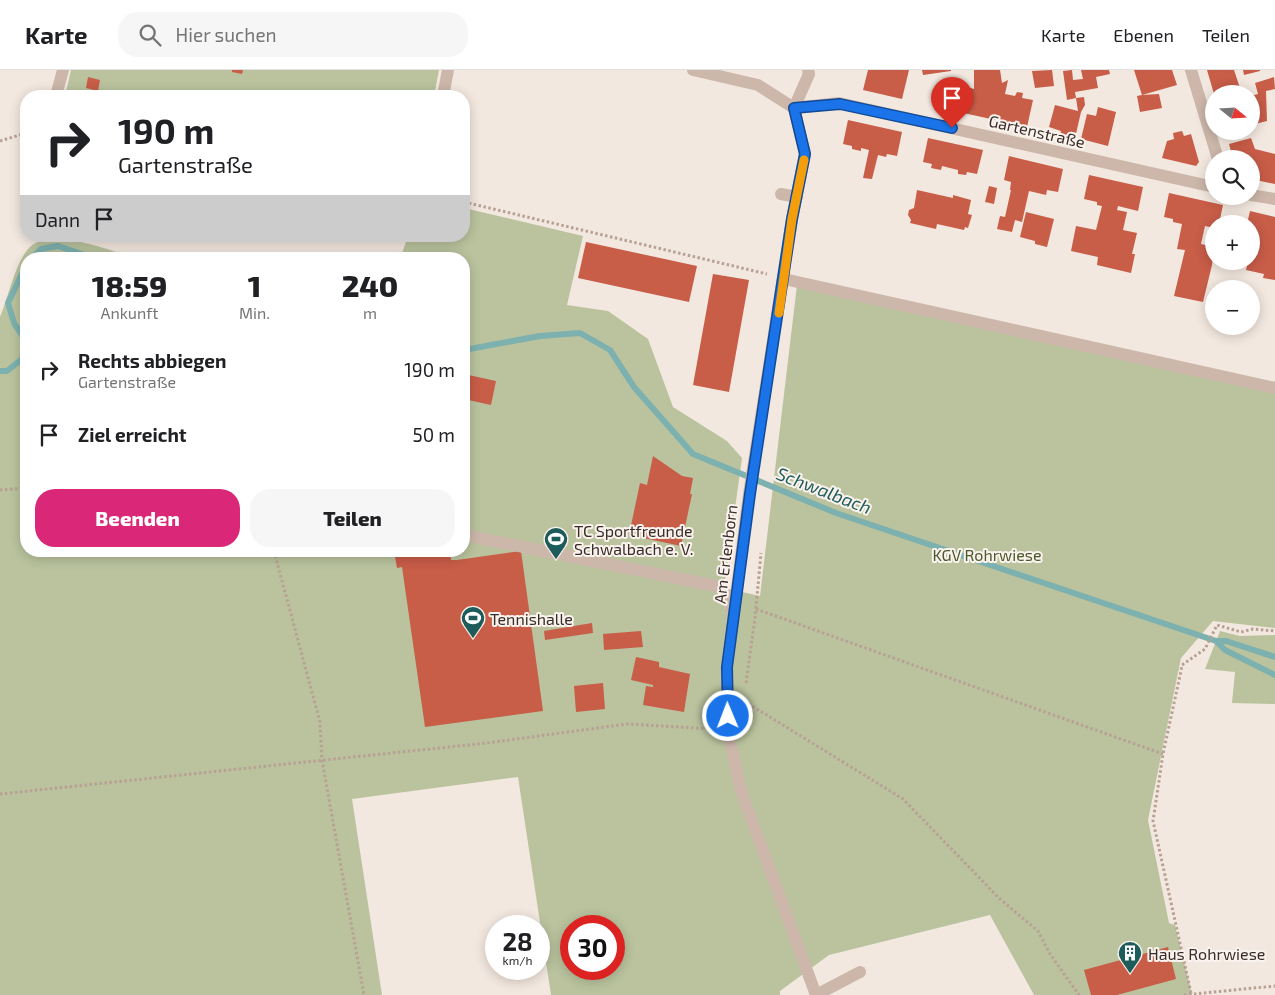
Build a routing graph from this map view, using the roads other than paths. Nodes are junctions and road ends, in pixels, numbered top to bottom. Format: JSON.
{"nodes":[{"id":1,"x":63,"y":70,"type":"edge"},
{"id":2,"x":448,"y":70,"type":"edge"},
{"id":3,"x":693,"y":70,"type":"edge"},
{"id":4,"x":808,"y":70,"type":"edge"},
{"id":5,"x":1191,"y":70,"type":"edge"},
{"id":6,"x":58,"y":90,"type":"edge"},
{"id":7,"x":444,"y":90,"type":"edge"},
{"id":8,"x":794,"y":108,"type":"junction"},
{"id":9,"x":1215,"y":150,"type":"edge"},
{"id":10,"x":1205,"y":185,"type":"edge"},
{"id":11,"x":780,"y":194,"type":"dead end"},
{"id":12,"x":1260,"y":196,"type":"edge"},
{"id":13,"x":797,"y":197,"type":"junction"},
{"id":14,"x":1275,"y":199,"type":"edge"},
{"id":15,"x":784,"y":278,"type":"junction"},
{"id":16,"x":1275,"y":388,"type":"edge"},
{"id":17,"x":470,"y":536,"type":"edge"},
{"id":18,"x":734,"y":612,"type":"junction"},
{"id":19,"x":860,"y":972,"type":"dead end"},
{"id":20,"x":816,"y":995,"type":"edge"}],
"edges":[{"from":1,"to":6,"type":"street"},
{"from":2,"to":7,"type":"street"},
{"from":3,"to":8,"type":"street"},
{"from":4,"to":8,"type":"street"},
{"from":5,"to":9,"type":"street"},
{"from":8,"to":10,"type":"street","name":"Gartenstraße"},
{"from":8,"to":13,"type":"street","name":"Am Erlenborn"},
{"from":11,"to":13,"type":"street"},
{"from":12,"to":14,"type":"street"},
{"from":13,"to":15,"type":"street","name":"Am Erlenborn"},
{"from":15,"to":16,"type":"street"},
{"from":15,"to":18,"type":"street","name":"Am Erlenborn"},
{"from":17,"to":18,"type":"street"},
{"from":18,"to":20,"type":"street","name":"Am Erlenborn"},
{"from":19,"to":20,"type":"street"}]}
